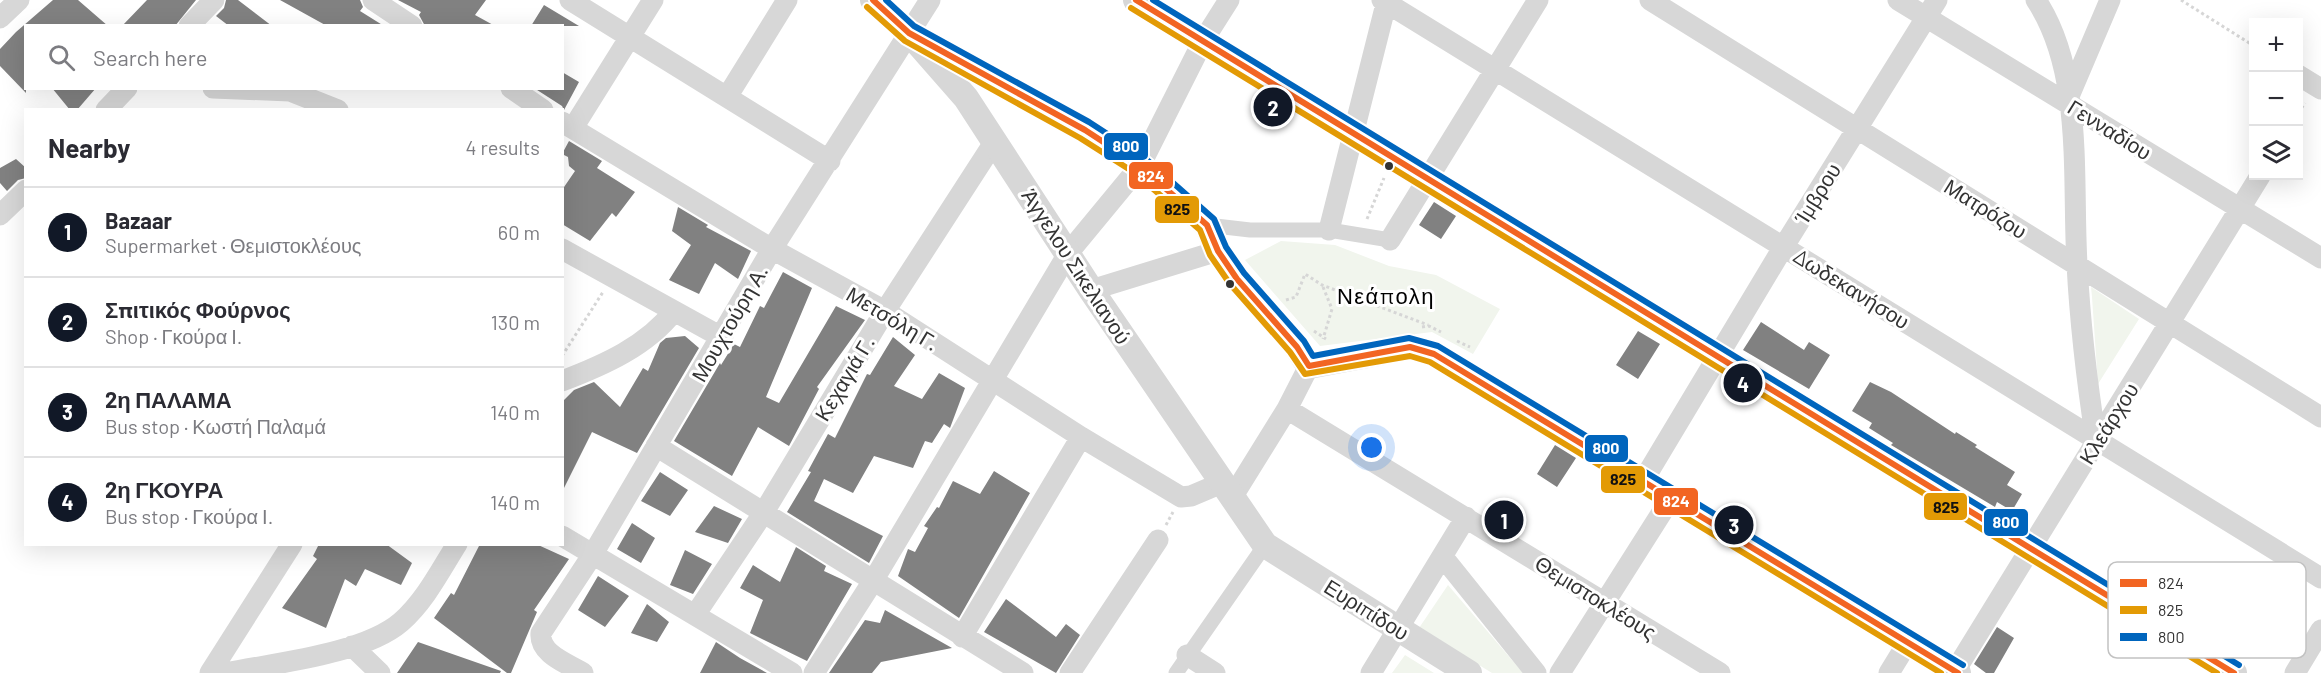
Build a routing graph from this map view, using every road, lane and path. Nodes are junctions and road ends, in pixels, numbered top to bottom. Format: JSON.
{"nodes":[{"id":1,"x":19,"y":0,"type":"edge"},
{"id":2,"x":214,"y":0,"type":"edge"},
{"id":3,"x":372,"y":0,"type":"edge"},
{"id":4,"x":570,"y":0,"type":"edge"},
{"id":5,"x":653,"y":0,"type":"edge"},
{"id":6,"x":787,"y":0,"type":"edge"},
{"id":7,"x":873,"y":0,"type":"edge"},
{"id":8,"x":930,"y":0,"type":"edge"},
{"id":9,"x":1136,"y":0,"type":"edge"},
{"id":10,"x":1229,"y":0,"type":"edge"},
{"id":11,"x":1538,"y":0,"type":"edge"},
{"id":12,"x":1650,"y":0,"type":"edge"},
{"id":13,"x":1898,"y":0,"type":"edge"},
{"id":14,"x":2036,"y":0,"type":"edge"},
{"id":15,"x":2110,"y":0,"type":"edge"},
{"id":16,"x":2181,"y":0,"type":"edge"},
{"id":17,"x":1385,"y":1,"type":"edge"},
{"id":18,"x":1932,"y":8,"type":"edge"},
{"id":19,"x":0,"y":18,"type":"edge"},
{"id":20,"x":191,"y":24,"type":"edge"},
{"id":21,"x":409,"y":24,"type":"edge"},
{"id":22,"x":909,"y":33,"type":"junction"},
{"id":23,"x":630,"y":37,"type":"junction"},
{"id":24,"x":1203,"y":41,"type":"junction"},
{"id":25,"x":2249,"y":43,"type":"edge"},
{"id":26,"x":1496,"y":71,"type":"junction"},
{"id":27,"x":125,"y":90,"type":"edge"},
{"id":28,"x":264,"y":90,"type":"edge"},
{"id":29,"x":514,"y":90,"type":"edge"},
{"id":30,"x":727,"y":97,"type":"junction"},
{"id":31,"x":2070,"y":100,"type":"junction"},
{"id":32,"x":318,"y":104,"type":"edge"},
{"id":33,"x":108,"y":108,"type":"edge"},
{"id":34,"x":540,"y":108,"type":"edge"},
{"id":35,"x":568,"y":125,"type":"edge"},
{"id":36,"x":1857,"y":127,"type":"junction"},
{"id":37,"x":1353,"y":133,"type":"junction"},
{"id":38,"x":995,"y":141,"type":"junction"},
{"id":39,"x":830,"y":161,"type":"junction"},
{"id":40,"x":1140,"y":166,"type":"junction"},
{"id":41,"x":1387,"y":171,"type":"dead end"},
{"id":42,"x":1426,"y":178,"type":"junction"},
{"id":43,"x":2258,"y":180,"type":"edge"},
{"id":44,"x":24,"y":192,"type":"edge"},
{"id":45,"x":2240,"y":209,"type":"junction"},
{"id":46,"x":0,"y":215,"type":"edge"},
{"id":47,"x":1207,"y":225,"type":"junction"},
{"id":48,"x":1329,"y":230,"type":"junction"},
{"id":49,"x":1364,"y":230,"type":"dead end"},
{"id":50,"x":1390,"y":240,"type":"joint"},
{"id":51,"x":1784,"y":246,"type":"junction"},
{"id":52,"x":772,"y":249,"type":"junction"},
{"id":53,"x":564,"y":250,"type":"edge"},
{"id":54,"x":1218,"y":251,"type":"junction"},
{"id":55,"x":1069,"y":252,"type":"junction"},
{"id":56,"x":2321,"y":258,"type":"edge"},
{"id":57,"x":2077,"y":265,"type":"junction"},
{"id":58,"x":1322,"y":285,"type":"junction"},
{"id":59,"x":1091,"y":290,"type":"junction"},
{"id":60,"x":1279,"y":292,"type":"dead end"},
{"id":61,"x":1286,"y":300,"type":"junction"},
{"id":62,"x":1294,"y":309,"type":"dead end"},
{"id":63,"x":594,"y":310,"type":"dead end"},
{"id":64,"x":674,"y":311,"type":"junction"},
{"id":65,"x":885,"y":311,"type":"junction"},
{"id":66,"x":2170,"y":322,"type":"junction"},
{"id":67,"x":1310,"y":326,"type":"dead end"},
{"id":68,"x":1429,"y":326,"type":"junction"},
{"id":69,"x":1419,"y":327,"type":"dead end"},
{"id":70,"x":723,"y":338,"type":"junction"},
{"id":71,"x":1323,"y":339,"type":"junction"},
{"id":72,"x":1333,"y":339,"type":"dead end"},
{"id":73,"x":1470,"y":348,"type":"dead end"},
{"id":74,"x":564,"y":353,"type":"edge"},
{"id":75,"x":1719,"y":357,"type":"junction"},
{"id":76,"x":1309,"y":366,"type":"junction"},
{"id":77,"x":564,"y":380,"type":"edge"},
{"id":78,"x":993,"y":381,"type":"junction"},
{"id":79,"x":1287,"y":409,"type":"junction"},
{"id":80,"x":2321,"y":417,"type":"edge"},
{"id":81,"x":1081,"y":437,"type":"junction"},
{"id":82,"x":2096,"y":441,"type":"junction"},
{"id":83,"x":656,"y":446,"type":"junction"},
{"id":84,"x":1643,"y":481,"type":"junction"},
{"id":85,"x":1228,"y":489,"type":"junction"},
{"id":86,"x":1181,"y":497,"type":"junction"},
{"id":87,"x":1671,"y":498,"type":"junction"},
{"id":88,"x":764,"y":512,"type":"junction"},
{"id":89,"x":1466,"y":517,"type":"junction"},
{"id":90,"x":564,"y":537,"type":"edge"},
{"id":91,"x":1158,"y":540,"type":"joint"},
{"id":92,"x":1265,"y":545,"type":"junction"},
{"id":93,"x":291,"y":546,"type":"edge"},
{"id":94,"x":456,"y":546,"type":"edge"},
{"id":95,"x":2030,"y":549,"type":"junction"},
{"id":96,"x":593,"y":554,"type":"junction"},
{"id":97,"x":1443,"y":557,"type":"junction"},
{"id":98,"x":2295,"y":562,"type":"edge"},
{"id":99,"x":2306,"y":569,"type":"edge"},
{"id":100,"x":2321,"y":578,"type":"edge"},
{"id":101,"x":873,"y":581,"type":"junction"},
{"id":102,"x":2108,"y":596,"type":"edge"},
{"id":103,"x":1605,"y":602,"type":"junction"},
{"id":104,"x":695,"y":615,"type":"junction"},
{"id":105,"x":1399,"y":630,"type":"junction"},
{"id":106,"x":2321,"y":630,"type":"edge"},
{"id":107,"x":962,"y":637,"type":"junction"},
{"id":108,"x":1908,"y":642,"type":"junction"},
{"id":109,"x":352,"y":646,"type":"junction"},
{"id":110,"x":2306,"y":655,"type":"edge"},
{"id":111,"x":2209,"y":658,"type":"edge"},
{"id":112,"x":2304,"y":658,"type":"edge"},
{"id":113,"x":1181,"y":664,"type":"edge"},
{"id":114,"x":1956,"y":672,"type":"edge"},
{"id":115,"x":210,"y":673,"type":"edge"},
{"id":116,"x":226,"y":673,"type":"edge"},
{"id":117,"x":380,"y":673,"type":"edge"},
{"id":118,"x":583,"y":673,"type":"edge"},
{"id":119,"x":792,"y":673,"type":"edge"},
{"id":120,"x":814,"y":673,"type":"edge"},
{"id":121,"x":1023,"y":673,"type":"edge"},
{"id":122,"x":1070,"y":673,"type":"edge"},
{"id":123,"x":1215,"y":673,"type":"edge"},
{"id":124,"x":1371,"y":673,"type":"edge"},
{"id":125,"x":1469,"y":673,"type":"edge"},
{"id":126,"x":1536,"y":673,"type":"edge"},
{"id":127,"x":1560,"y":673,"type":"edge"},
{"id":128,"x":1720,"y":673,"type":"edge"},
{"id":129,"x":1889,"y":673,"type":"edge"},
{"id":130,"x":2234,"y":673,"type":"edge"},
{"id":131,"x":2295,"y":673,"type":"edge"}],
"edges":[{"from":1,"to":19,"type":"street"},
{"from":2,"to":20,"type":"street"},
{"from":3,"to":21,"type":"street"},
{"from":4,"to":23,"type":"street"},
{"from":5,"to":23,"type":"street"},
{"from":6,"to":30,"type":"street"},
{"from":7,"to":22,"type":"street","name":"Άγγελου Σικελιανού"},
{"from":8,"to":22,"type":"street","name":"Μουχτούρη Α."},
{"from":9,"to":24,"type":"street"},
{"from":10,"to":24,"type":"street"},
{"from":11,"to":26,"type":"street"},
{"from":12,"to":36,"type":"street","name":"Ματρόζου"},
{"from":13,"to":18,"type":"street","name":"Γενναδίου"},
{"from":14,"to":31,"type":"street"},
{"from":15,"to":31,"type":"street"},
{"from":16,"to":25,"type":"path"},
{"from":17,"to":26,"type":"street","name":"Δωδεκανήσου"},
{"from":17,"to":37,"type":"street"},
{"from":18,"to":31,"type":"street","name":"Γενναδίου"},
{"from":18,"to":36,"type":"street","name":"Ίμβρου"},
{"from":22,"to":38,"type":"street","name":"Άγγελου Σικελιανού"},
{"from":22,"to":39,"type":"street","name":"Μουχτούρη Α."},
{"from":22,"to":40,"type":"street"},
{"from":23,"to":30,"type":"street"},
{"from":23,"to":35,"type":"street"},
{"from":24,"to":37,"type":"street"},
{"from":24,"to":40,"type":"street"},
{"from":26,"to":42,"type":"street"},
{"from":26,"to":51,"type":"street","name":"Δωδεκανήσου"},
{"from":27,"to":33,"type":"street"},
{"from":28,"to":32,"type":"street"},
{"from":29,"to":34,"type":"street"},
{"from":30,"to":39,"type":"street"},
{"from":31,"to":45,"type":"street","name":"Γενναδίου"},
{"from":31,"to":57,"type":"street"},
{"from":35,"to":52,"type":"street","name":"Μετσόλη Γ."},
{"from":36,"to":51,"type":"street","name":"Ίμβρου"},
{"from":36,"to":57,"type":"street","name":"Ματρόζου"},
{"from":37,"to":42,"type":"street"},
{"from":37,"to":48,"type":"street"},
{"from":38,"to":55,"type":"street","name":"Άγγελου Σικελιανού"},
{"from":38,"to":65,"type":"street","name":"Κεχαγιά Γ."},
{"from":39,"to":52,"type":"street","name":"Μουχτούρη Α."},
{"from":40,"to":47,"type":"street"},
{"from":40,"to":55,"type":"street"},
{"from":41,"to":49,"type":"path"},
{"from":42,"to":50,"type":"street"},
{"from":42,"to":75,"type":"street"},
{"from":43,"to":45,"type":"street","name":"Κλεάρχου"},
{"from":44,"to":46,"type":"street"},
{"from":45,"to":56,"type":"street","name":"Γενναδίου"},
{"from":45,"to":66,"type":"street","name":"Κλεάρχου"},
{"from":47,"to":48,"type":"street"},
{"from":47,"to":54,"type":"street"},
{"from":48,"to":50,"type":"street"},
{"from":51,"to":75,"type":"street","name":"Ίμβρου"},
{"from":51,"to":82,"type":"street","name":"Δωδεκανήσου"},
{"from":52,"to":65,"type":"street","name":"Μετσόλη Γ."},
{"from":52,"to":70,"type":"street","name":"Μουχτούρη Α."},
{"from":53,"to":64,"type":"street"},
{"from":54,"to":59,"type":"street"},
{"from":54,"to":76,"type":"street"},
{"from":55,"to":59,"type":"street","name":"Άγγελου Σικελιανού"},
{"from":55,"to":78,"type":"street"},
{"from":57,"to":66,"type":"street","name":"Ματρόζου"},
{"from":57,"to":82,"type":"street"},
{"from":58,"to":61,"type":"path"},
{"from":58,"to":68,"type":"path"},
{"from":58,"to":71,"type":"path"},
{"from":59,"to":85,"type":"street","name":"Άγγελου Σικελιανού"},
{"from":60,"to":61,"type":"path"},
{"from":61,"to":62,"type":"path"},
{"from":63,"to":74,"type":"path"},
{"from":64,"to":70,"type":"street"},
{"from":64,"to":77,"type":"street"},
{"from":65,"to":78,"type":"street","name":"Μετσόλη Γ."},
{"from":65,"to":88,"type":"street","name":"Κεχαγιά Γ."},
{"from":66,"to":80,"type":"street","name":"Ματρόζου"},
{"from":66,"to":82,"type":"street","name":"Κλεάρχου"},
{"from":67,"to":71,"type":"path"},
{"from":68,"to":69,"type":"path"},
{"from":68,"to":73,"type":"path"},
{"from":70,"to":83,"type":"street","name":"Μουχτούρη Α."},
{"from":71,"to":72,"type":"path"},
{"from":75,"to":84,"type":"street","name":"Ίμβρου"},
{"from":75,"to":95,"type":"street"},
{"from":76,"to":79,"type":"street"},
{"from":76,"to":84,"type":"street"},
{"from":78,"to":81,"type":"street","name":"Μετσόλη Γ."},
{"from":78,"to":101,"type":"street"},
{"from":79,"to":85,"type":"street"},
{"from":79,"to":89,"type":"street","name":"Θεμιστοκλέους"},
{"from":81,"to":86,"type":"street","name":"Μετσόλη Γ."},
{"from":81,"to":107,"type":"street"},
{"from":82,"to":95,"type":"street","name":"Κλεάρχου"},
{"from":82,"to":98,"type":"street","name":"Δωδεκανήσου"},
{"from":83,"to":88,"type":"street"},
{"from":83,"to":96,"type":"street","name":"Μουχτούρη Α."},
{"from":84,"to":87,"type":"street"},
{"from":85,"to":86,"type":"street"},
{"from":85,"to":92,"type":"street","name":"Άγγελου Σικελιανού"},
{"from":86,"to":91,"type":"path"},
{"from":87,"to":103,"type":"street"},
{"from":87,"to":108,"type":"street"},
{"from":88,"to":101,"type":"street"},
{"from":88,"to":104,"type":"street","name":"Κεχαγιά Γ."},
{"from":89,"to":97,"type":"street"},
{"from":89,"to":103,"type":"street","name":"Θεμιστοκλέους"},
{"from":90,"to":96,"type":"street"},
{"from":91,"to":122,"type":"street"},
{"from":92,"to":105,"type":"street","name":"Ευριπίδου"},
{"from":92,"to":113,"type":"street"},
{"from":93,"to":115,"type":"street"},
{"from":94,"to":109,"type":"street"},
{"from":95,"to":102,"type":"street"},
{"from":95,"to":114,"type":"street","name":"Κλεάρχου"},
{"from":96,"to":104,"type":"street"},
{"from":96,"to":118,"type":"street","name":"Μουχτούρη Α."},
{"from":97,"to":105,"type":"street"},
{"from":97,"to":126,"type":"street"},
{"from":99,"to":100,"type":"street","name":"Δωδεκανήσου"},
{"from":101,"to":107,"type":"street"},
{"from":101,"to":120,"type":"street"},
{"from":103,"to":127,"type":"street"},
{"from":103,"to":128,"type":"street","name":"Θεμιστοκλέους"},
{"from":104,"to":119,"type":"street"},
{"from":105,"to":124,"type":"street"},
{"from":105,"to":125,"type":"street","name":"Ευριπίδου"},
{"from":106,"to":110,"type":"street"},
{"from":107,"to":121,"type":"street"},
{"from":108,"to":114,"type":"street"},
{"from":108,"to":129,"type":"street"},
{"from":109,"to":116,"type":"street"},
{"from":109,"to":117,"type":"street"},
{"from":111,"to":130,"type":"street"},
{"from":112,"to":131,"type":"street"},
{"from":113,"to":123,"type":"street"}]}
